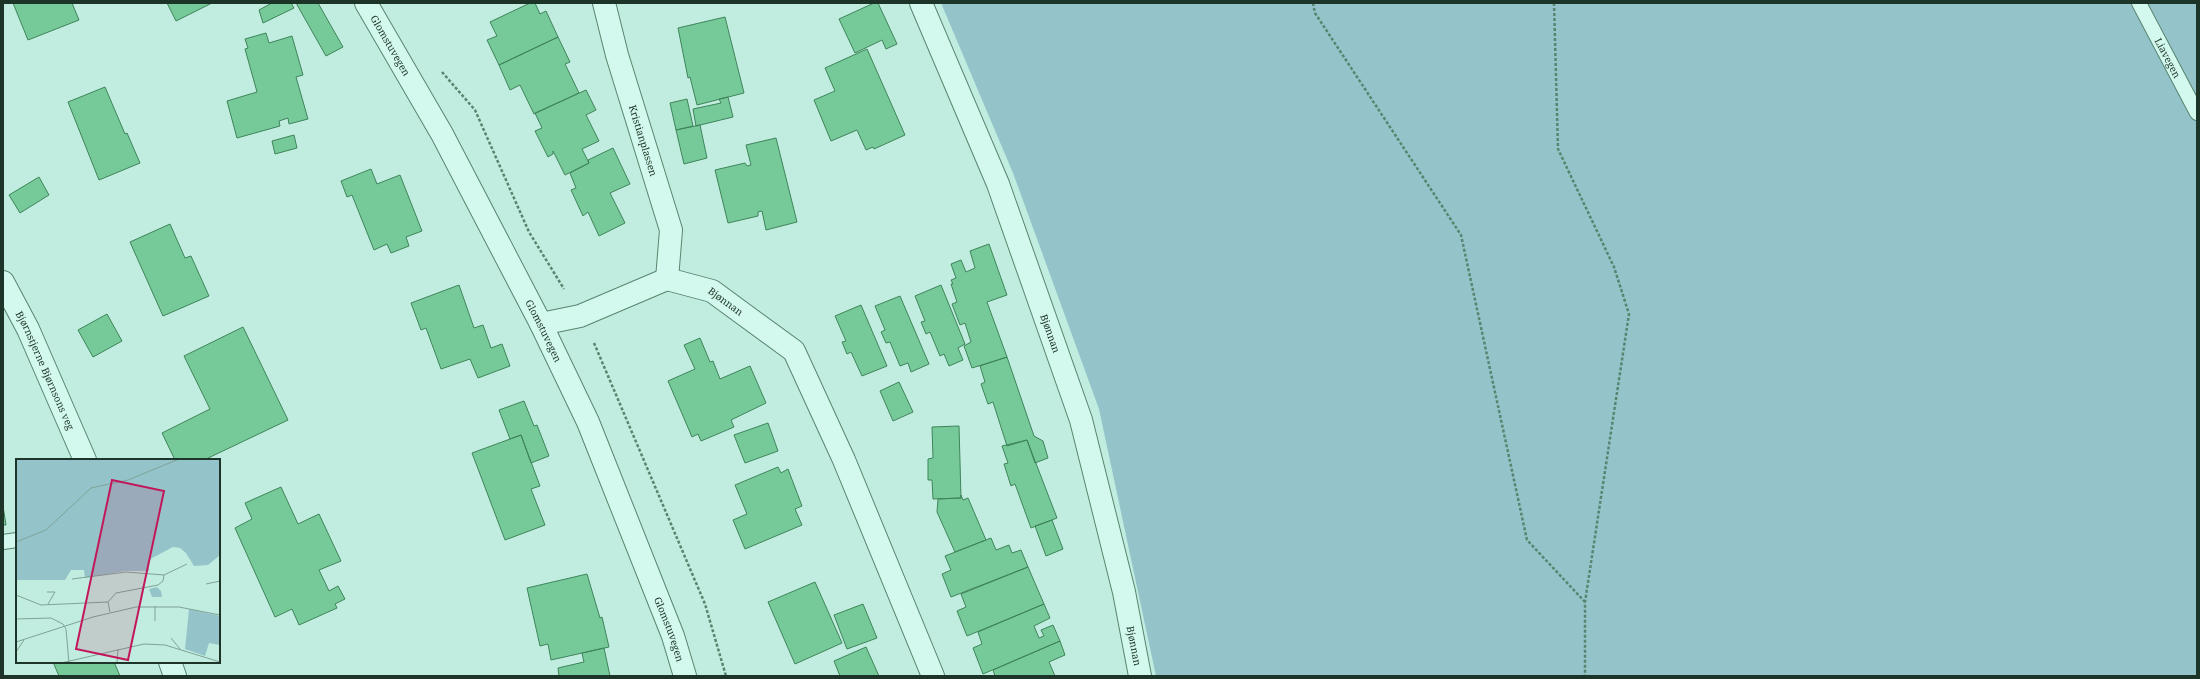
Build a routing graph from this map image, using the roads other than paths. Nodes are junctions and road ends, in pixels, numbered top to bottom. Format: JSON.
{"nodes":[{"id":1,"x":366,"y":3,"type":"edge"},
{"id":2,"x":604,"y":3,"type":"edge"},
{"id":3,"x":921,"y":3,"type":"edge"},
{"id":4,"x":2139,"y":3,"type":"edge"},
{"id":5,"x":2197,"y":113,"type":"edge"},
{"id":6,"x":667,"y":279,"type":"junction"},
{"id":7,"x":3,"y":282,"type":"edge"},
{"id":8,"x":541,"y":324,"type":"junction"},
{"id":9,"x":85,"y":459,"type":"edge"},
{"id":10,"x":16,"y":540,"type":"edge"},
{"id":11,"x":3,"y":542,"type":"edge"},
{"id":12,"x":170,"y":663,"type":"edge"},
{"id":13,"x":175,"y":676,"type":"edge"},
{"id":14,"x":685,"y":676,"type":"edge"},
{"id":15,"x":933,"y":676,"type":"edge"},
{"id":16,"x":1140,"y":676,"type":"edge"}],
"edges":[{"from":1,"to":8,"type":"street","name":"Glomstuvegen"},
{"from":2,"to":6,"type":"street","name":"Kristianplassen"},
{"from":3,"to":16,"type":"street","name":"Bjønnan"},
{"from":4,"to":5,"type":"lane","name":"Liavegen"},
{"from":6,"to":8,"type":"street"},
{"from":6,"to":15,"type":"street","name":"Bjønnan"},
{"from":7,"to":9,"type":"street","name":"Bjørnstjerne Bjørnsons veg"},
{"from":8,"to":14,"type":"street","name":"Glomstuvegen"},
{"from":10,"to":11,"type":"lane"},
{"from":12,"to":13,"type":"street"}]}
